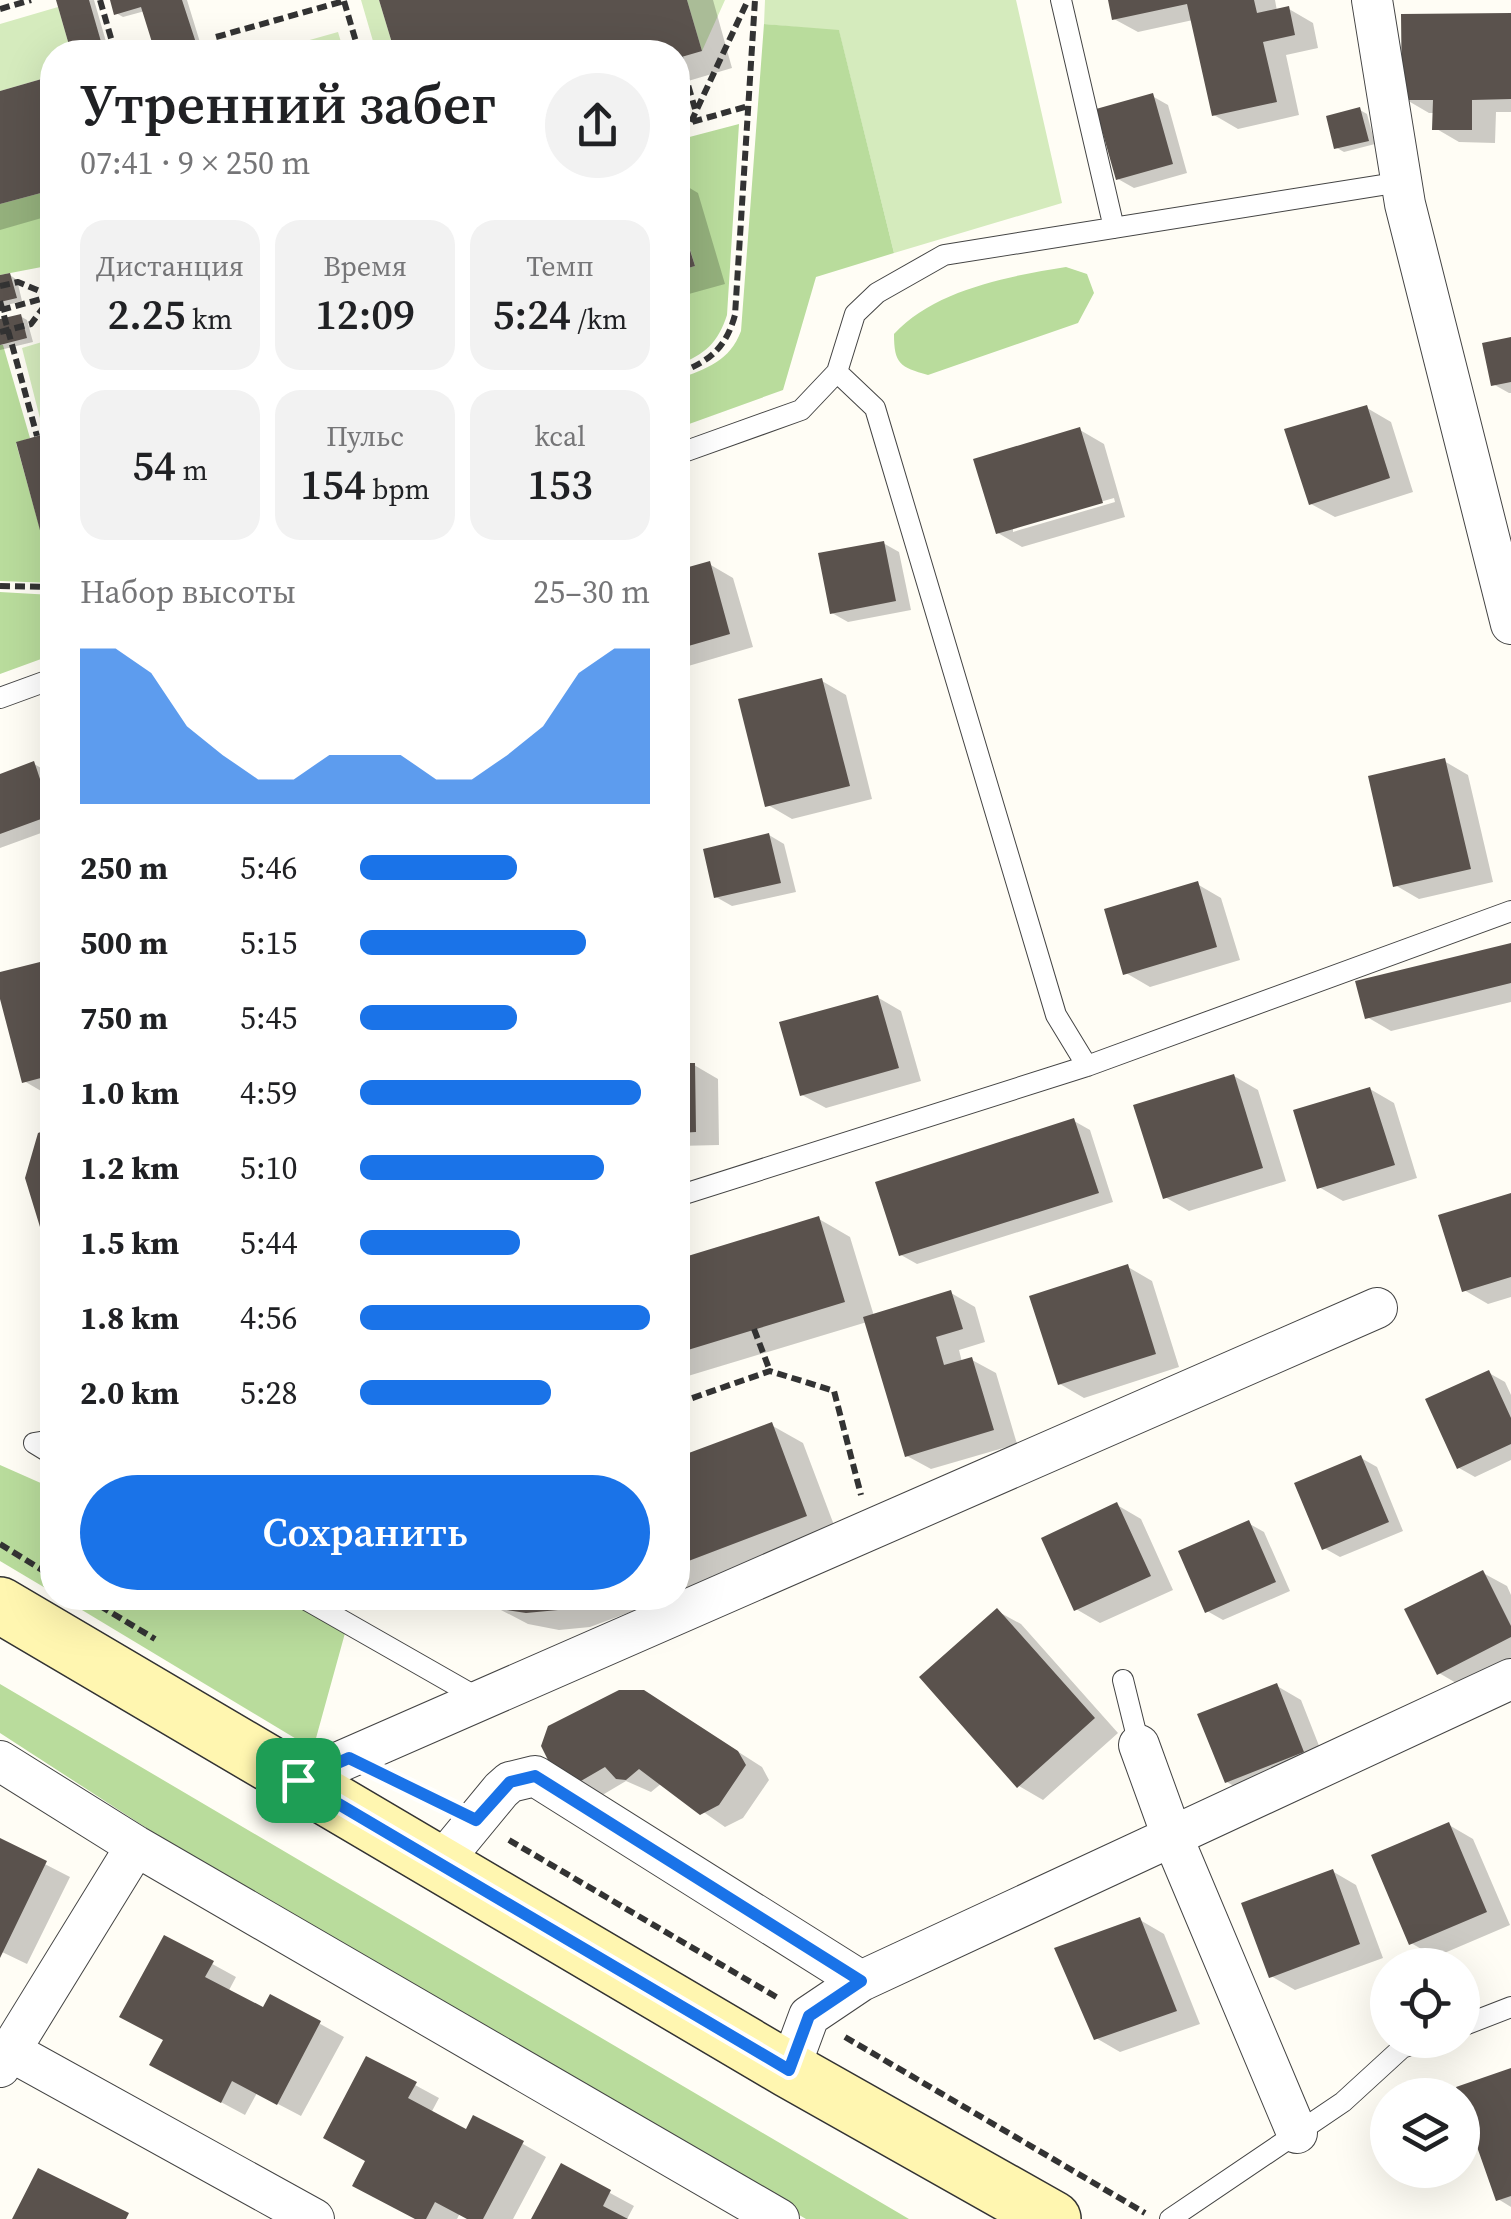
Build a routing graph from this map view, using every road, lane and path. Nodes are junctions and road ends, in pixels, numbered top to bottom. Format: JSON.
{"nodes":[{"id":1,"x":31,"y":0,"type":"edge"},
{"id":2,"x":100,"y":0,"type":"edge"},
{"id":3,"x":752,"y":0,"type":"edge"},
{"id":4,"x":1061,"y":0,"type":"edge"},
{"id":5,"x":1372,"y":0,"type":"edge"},
{"id":6,"x":344,"y":1,"type":"edge"},
{"id":7,"x":0,"y":9,"type":"edge"},
{"id":8,"x":216,"y":37,"type":"dead end"},
{"id":9,"x":111,"y":40,"type":"edge"},
{"id":10,"x":355,"y":40,"type":"edge"},
{"id":11,"x":690,"y":91,"type":"edge"},
{"id":12,"x":748,"y":106,"type":"junction"},
{"id":13,"x":696,"y":112,"type":"junction"},
{"id":14,"x":691,"y":122,"type":"joint"},
{"id":15,"x":1401,"y":182,"type":"junction"},
{"id":16,"x":1114,"y":228,"type":"junction"},
{"id":17,"x":0,"y":286,"type":"edge"},
{"id":18,"x":40,"y":291,"type":"edge"},
{"id":19,"x":40,"y":299,"type":"edge"},
{"id":20,"x":1,"y":307,"type":"edge"},
{"id":21,"x":40,"y":312,"type":"edge"},
{"id":22,"x":4,"y":331,"type":"edge"},
{"id":23,"x":690,"y":369,"type":"edge"},
{"id":24,"x":837,"y":372,"type":"junction"},
{"id":25,"x":37,"y":436,"type":"dead end"},
{"id":26,"x":690,"y":450,"type":"edge"},
{"id":27,"x":0,"y":586,"type":"edge"},
{"id":28,"x":40,"y":587,"type":"edge"},
{"id":29,"x":1511,"y":624,"type":"edge"},
{"id":30,"x":40,"y":683,"type":"edge"},
{"id":31,"x":0,"y":698,"type":"edge"},
{"id":32,"x":1511,"y":911,"type":"edge"},
{"id":33,"x":1088,"y":1066,"type":"junction"},
{"id":34,"x":690,"y":1192,"type":"edge"},
{"id":35,"x":1377,"y":1308,"type":"dead end"},
{"id":36,"x":754,"y":1330,"type":"dead end"},
{"id":37,"x":770,"y":1372,"type":"junction"},
{"id":38,"x":690,"y":1399,"type":"edge"},
{"id":39,"x":870,"y":1530,"type":"junction"},
{"id":40,"x":0,"y":1544,"type":"edge"},
{"id":41,"x":40,"y":1569,"type":"edge"},
{"id":42,"x":0,"y":1604,"type":"edge"},
{"id":43,"x":690,"y":1609,"type":"edge"},
{"id":44,"x":107,"y":1610,"type":"edge"},
{"id":45,"x":324,"y":1610,"type":"edge"},
{"id":46,"x":687,"y":1610,"type":"edge"},
{"id":47,"x":169,"y":1648,"type":"dead end"},
{"id":48,"x":1511,"y":1679,"type":"edge"},
{"id":49,"x":1124,"y":1680,"type":"dead end"},
{"id":50,"x":482,"y":1700,"type":"junction"},
{"id":51,"x":1138,"y":1744,"type":"joint"},
{"id":52,"x":349,"y":1758,"type":"junction"},
{"id":53,"x":0,"y":1760,"type":"edge"},
{"id":54,"x":298,"y":1780,"type":"junction"},
{"id":55,"x":476,"y":1820,"type":"junction"},
{"id":56,"x":1172,"y":1836,"type":"junction"},
{"id":57,"x":136,"y":1846,"type":"junction"},
{"id":58,"x":440,"y":1864,"type":"junction"},
{"id":59,"x":861,"y":1981,"type":"junction"},
{"id":60,"x":1511,"y":2007,"type":"edge"},
{"id":61,"x":809,"y":2016,"type":"junction"},
{"id":62,"x":1480,"y":2019,"type":"edge"},
{"id":63,"x":1391,"y":2058,"type":"edge"},
{"id":64,"x":5,"y":2059,"type":"edge"},
{"id":65,"x":789,"y":2070,"type":"junction"},
{"id":66,"x":1297,"y":2134,"type":"junction"},
{"id":67,"x":314,"y":2219,"type":"edge"},
{"id":68,"x":779,"y":2219,"type":"edge"},
{"id":69,"x":1053,"y":2219,"type":"edge"},
{"id":70,"x":1154,"y":2219,"type":"edge"},
{"id":71,"x":1170,"y":2219,"type":"edge"}],
"edges":[{"from":1,"to":7,"type":"path"},
{"from":2,"to":9,"type":"path"},
{"from":3,"to":12,"type":"path"},
{"from":3,"to":13,"type":"path"},
{"from":4,"to":16,"type":"lane"},
{"from":5,"to":15,"type":"street"},
{"from":6,"to":8,"type":"path"},
{"from":6,"to":10,"type":"path"},
{"from":11,"to":13,"type":"path"},
{"from":12,"to":14,"type":"path"},
{"from":12,"to":23,"type":"path"},
{"from":13,"to":14,"type":"path"},
{"from":15,"to":16,"type":"lane"},
{"from":15,"to":29,"type":"street"},
{"from":16,"to":24,"type":"lane"},
{"from":17,"to":18,"type":"path"},
{"from":19,"to":20,"type":"path"},
{"from":20,"to":22,"type":"path"},
{"from":21,"to":22,"type":"path"},
{"from":22,"to":25,"type":"path"},
{"from":24,"to":26,"type":"lane"},
{"from":24,"to":33,"type":"lane"},
{"from":27,"to":28,"type":"path"},
{"from":30,"to":31,"type":"lane"},
{"from":32,"to":33,"type":"lane"},
{"from":33,"to":34,"type":"lane"},
{"from":35,"to":39,"type":"street"},
{"from":36,"to":37,"type":"path"},
{"from":37,"to":38,"type":"path"},
{"from":37,"to":39,"type":"path"},
{"from":39,"to":43,"type":"street"},
{"from":40,"to":41,"type":"path"},
{"from":42,"to":54,"type":"main road"},
{"from":44,"to":47,"type":"path"},
{"from":45,"to":50,"type":"lane"},
{"from":46,"to":50,"type":"street"},
{"from":48,"to":56,"type":"street"},
{"from":49,"to":51,"type":"lane"},
{"from":50,"to":52,"type":"street"},
{"from":51,"to":56,"type":"street"},
{"from":52,"to":54,"type":"street"},
{"from":52,"to":55,"type":"path"},
{"from":53,"to":57,"type":"street"},
{"from":54,"to":58,"type":"main road"},
{"from":55,"to":58,"type":"street"},
{"from":55,"to":59,"type":"street"},
{"from":55,"to":61,"type":"path"},
{"from":56,"to":59,"type":"street"},
{"from":56,"to":66,"type":"street"},
{"from":57,"to":64,"type":"street"},
{"from":57,"to":68,"type":"street"},
{"from":58,"to":65,"type":"main road"},
{"from":59,"to":61,"type":"street"},
{"from":60,"to":62,"type":"lane"},
{"from":61,"to":65,"type":"street"},
{"from":61,"to":70,"type":"path"},
{"from":63,"to":66,"type":"lane"},
{"from":64,"to":67,"type":"street"},
{"from":65,"to":69,"type":"main road"},
{"from":66,"to":71,"type":"lane"}]}
